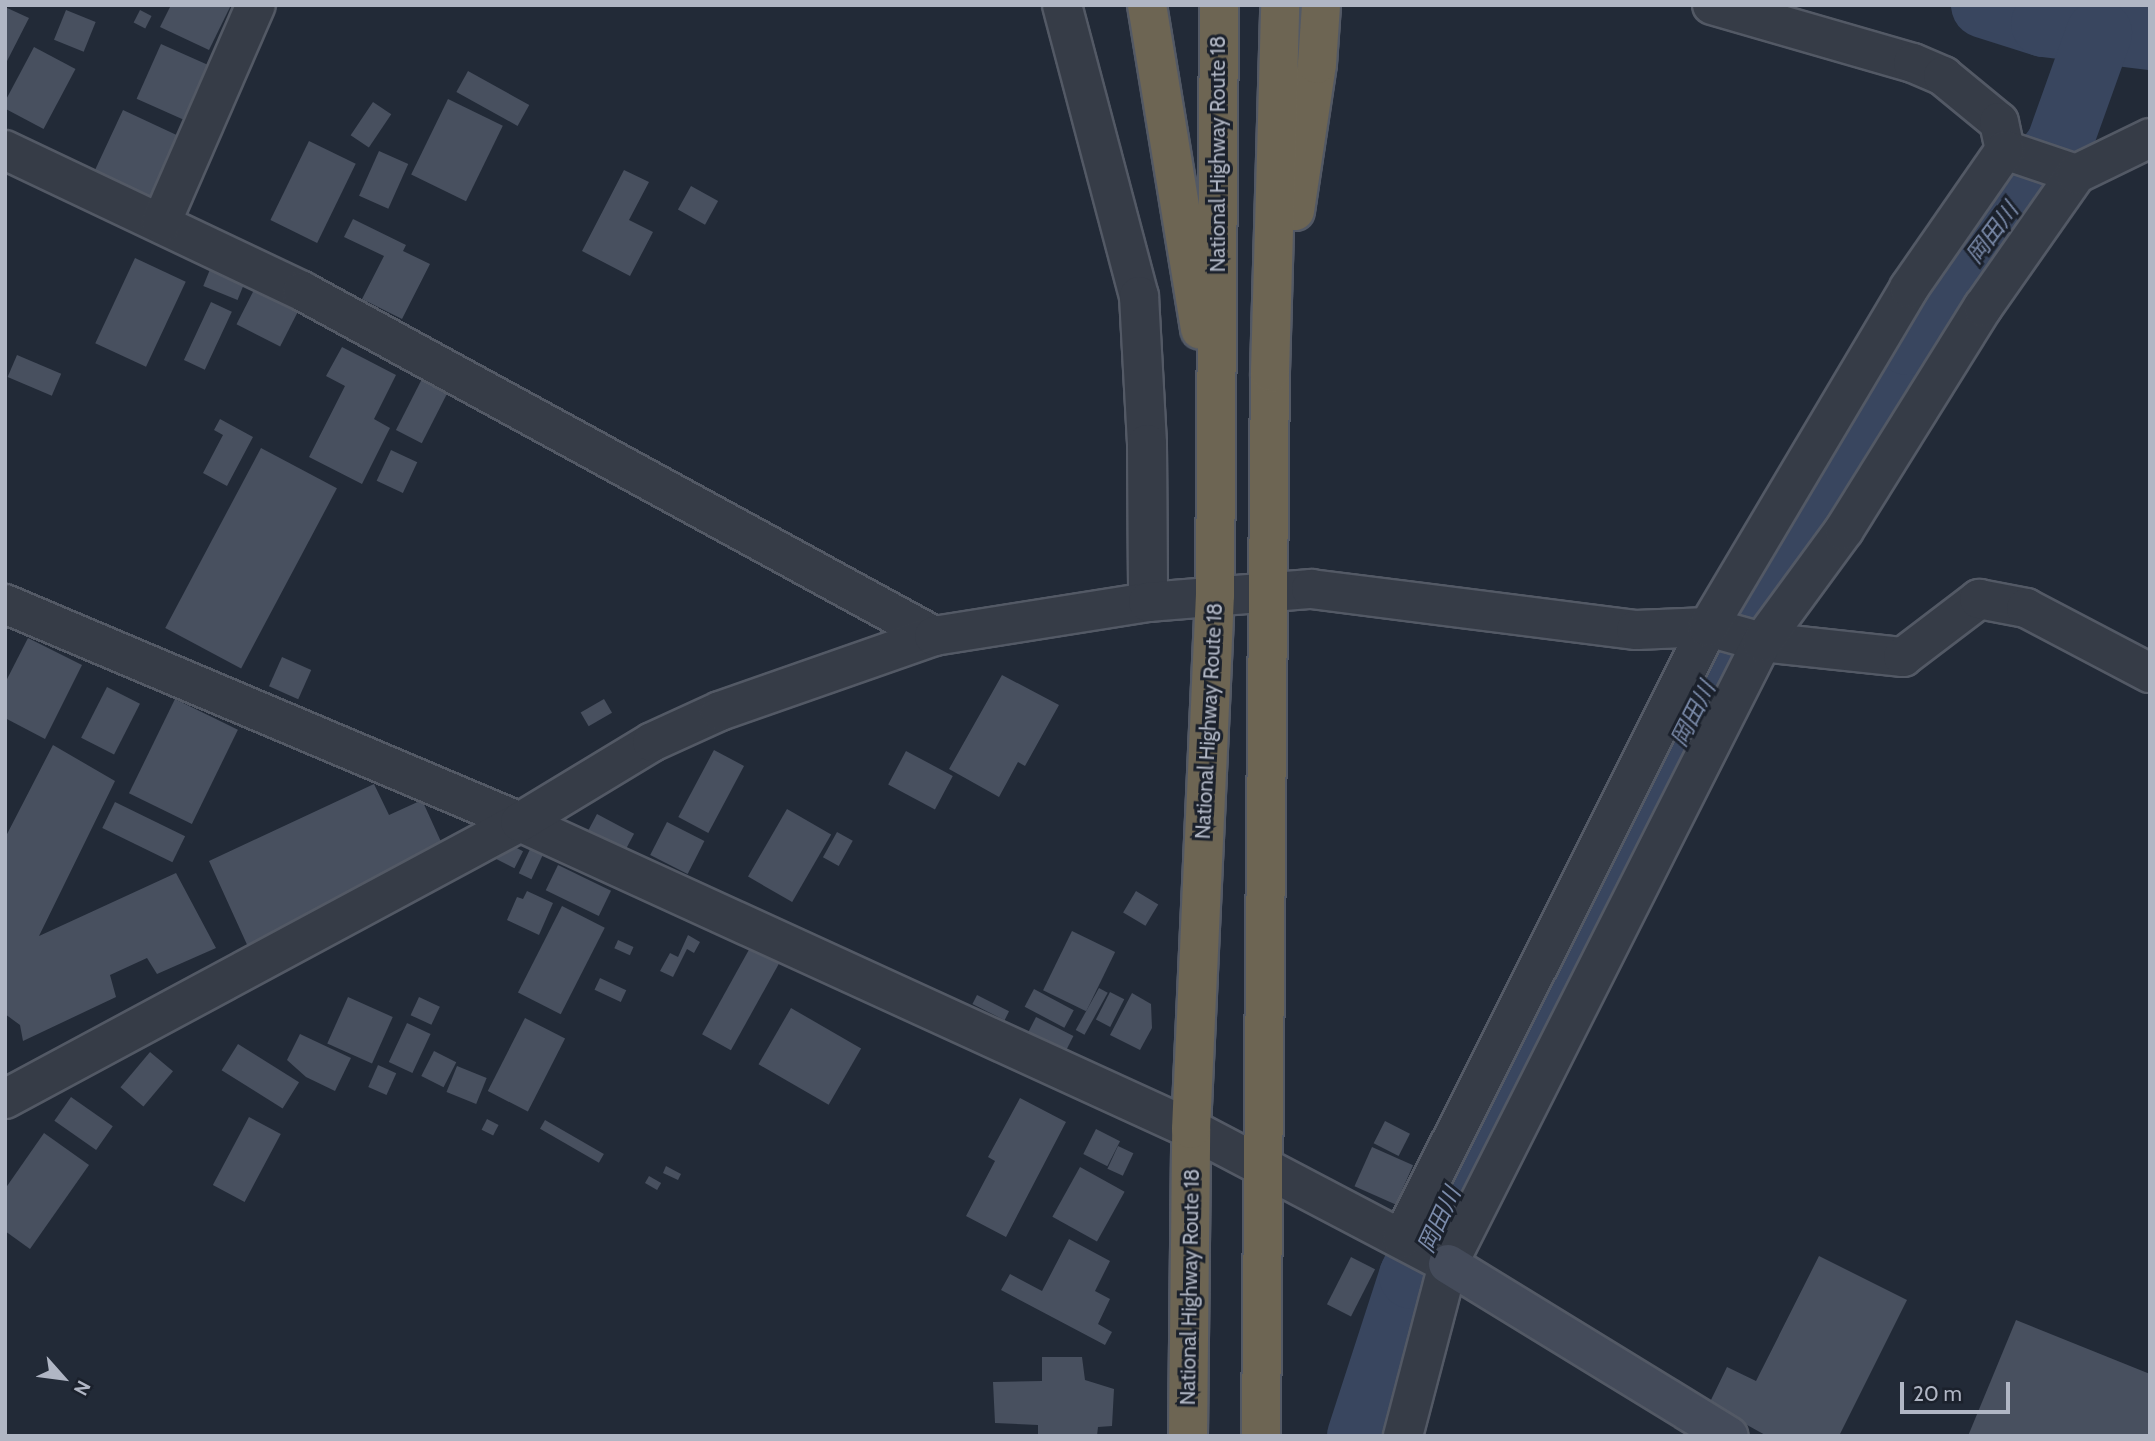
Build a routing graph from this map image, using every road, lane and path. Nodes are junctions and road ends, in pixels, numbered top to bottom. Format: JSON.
{"nodes":[{"id":1,"x":256,"y":5,"type":"edge"},
{"id":2,"x":1062,"y":5,"type":"edge"},
{"id":3,"x":1147,"y":5,"type":"edge"},
{"id":4,"x":1219,"y":5,"type":"edge"},
{"id":5,"x":1280,"y":5,"type":"edge"},
{"id":6,"x":1321,"y":5,"type":"edge"},
{"id":7,"x":1712,"y":5,"type":"edge"},
{"id":8,"x":2150,"y":138,"type":"edge"},
{"id":9,"x":5,"y":150,"type":"edge"},
{"id":10,"x":2013,"y":152,"type":"junction"},
{"id":11,"x":2068,"y":172,"type":"junction"},
{"id":12,"x":161,"y":223,"type":"junction"},
{"id":13,"x":1270,"y":372,"type":"junction"},
{"id":14,"x":1217,"y":422,"type":"junction"},
{"id":15,"x":1269,"y":590,"type":"junction"},
{"id":16,"x":1215,"y":595,"type":"junction"},
{"id":17,"x":1148,"y":602,"type":"junction"},
{"id":18,"x":5,"y":604,"type":"edge"},
{"id":19,"x":1736,"y":635,"type":"junction"},
{"id":20,"x":933,"y":636,"type":"junction"},
{"id":21,"x":2150,"y":673,"type":"edge"},
{"id":22,"x":520,"y":822,"type":"junction"},
{"id":23,"x":5,"y":1099,"type":"edge"},
{"id":24,"x":1191,"y":1129,"type":"junction"},
{"id":25,"x":1266,"y":1166,"type":"junction"},
{"id":26,"x":1407,"y":1242,"type":"junction"},
{"id":27,"x":1448,"y":1264,"type":"junction"},
{"id":28,"x":1188,"y":1436,"type":"edge"},
{"id":29,"x":1261,"y":1436,"type":"edge"},
{"id":30,"x":1403,"y":1436,"type":"edge"},
{"id":31,"x":1729,"y":1436,"type":"edge"}],
"edges":[{"from":1,"to":12,"type":"street"},
{"from":2,"to":17,"type":"street"},
{"from":3,"to":14,"type":"highway"},
{"from":4,"to":14,"type":"highway","name":"National Highway Route 18"},
{"from":5,"to":13,"type":"highway"},
{"from":6,"to":13,"type":"highway"},
{"from":7,"to":10,"type":"street"},
{"from":8,"to":11,"type":"street"},
{"from":9,"to":12,"type":"street"},
{"from":10,"to":11,"type":"street"},
{"from":10,"to":19,"type":"street"},
{"from":11,"to":19,"type":"street"},
{"from":12,"to":20,"type":"street"},
{"from":13,"to":15,"type":"highway"},
{"from":14,"to":16,"type":"highway","name":"National Highway Route 18"},
{"from":15,"to":16,"type":"street"},
{"from":15,"to":19,"type":"street"},
{"from":15,"to":25,"type":"highway"},
{"from":16,"to":17,"type":"street"},
{"from":16,"to":24,"type":"highway","name":"National Highway Route 18"},
{"from":17,"to":20,"type":"street"},
{"from":18,"to":22,"type":"street"},
{"from":19,"to":21,"type":"street"},
{"from":19,"to":26,"type":"street"},
{"from":19,"to":27,"type":"street"},
{"from":20,"to":22,"type":"street"},
{"from":22,"to":23,"type":"street"},
{"from":22,"to":24,"type":"street"},
{"from":24,"to":25,"type":"street"},
{"from":24,"to":28,"type":"highway","name":"National Highway Route 18"},
{"from":25,"to":26,"type":"street"},
{"from":25,"to":29,"type":"highway"},
{"from":26,"to":27,"type":"street"},
{"from":27,"to":30,"type":"street"},
{"from":27,"to":31,"type":"street"}]}
